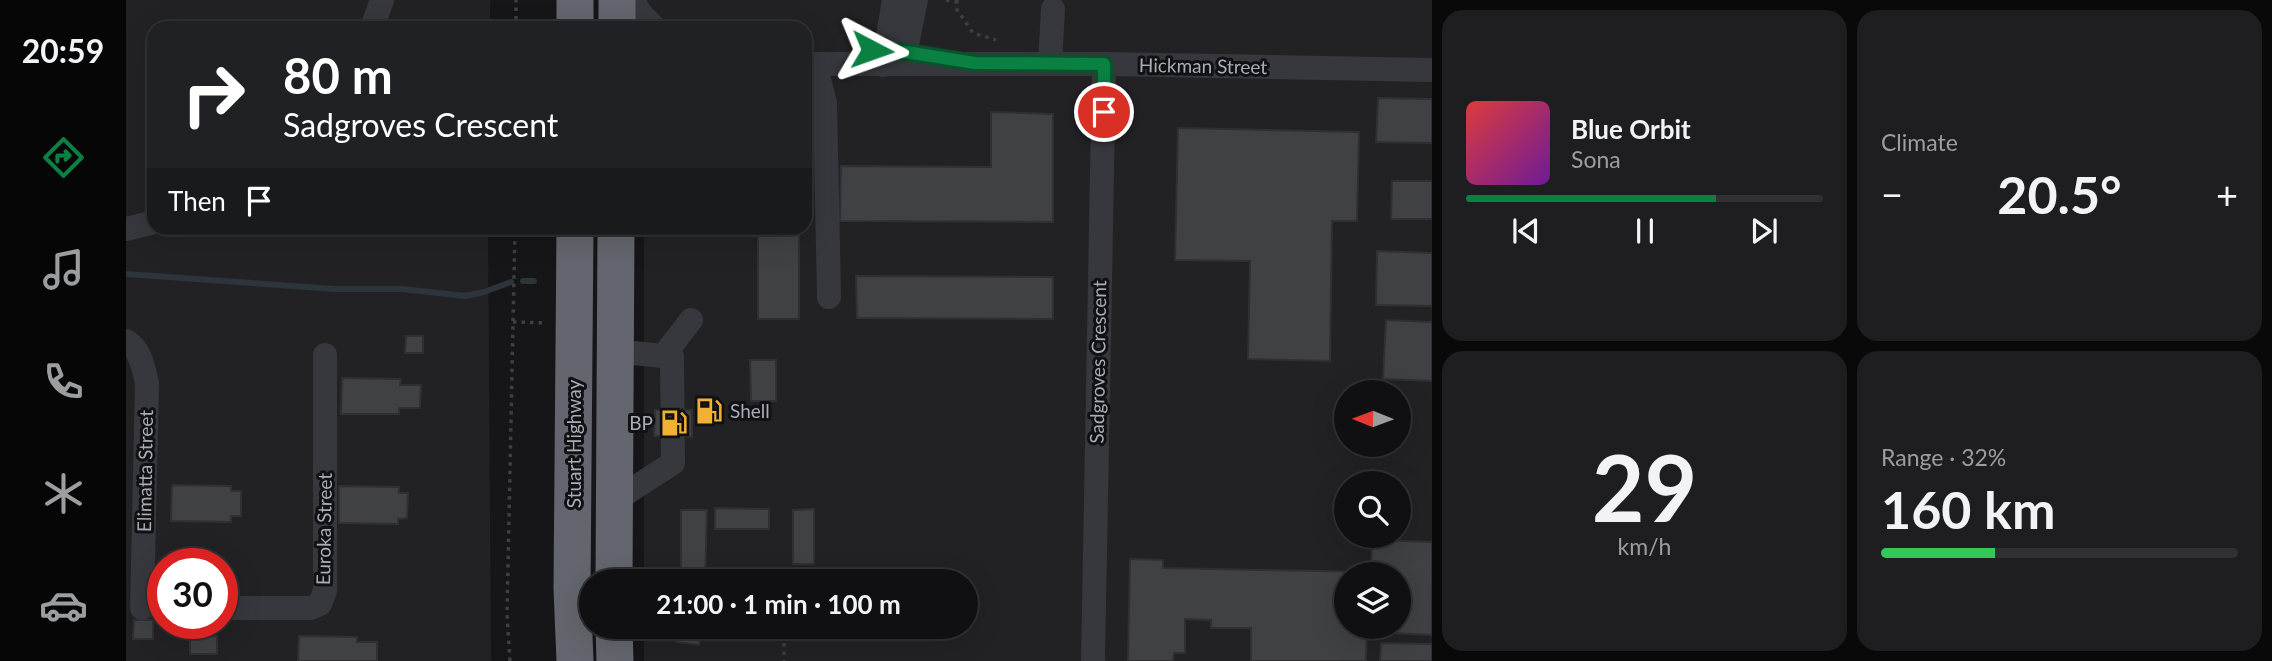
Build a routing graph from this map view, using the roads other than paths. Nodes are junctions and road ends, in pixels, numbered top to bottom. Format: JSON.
{"nodes":[{"id":1,"x":382,"y":0,"type":"edge"},
{"id":2,"x":617,"y":0,"type":"edge"},
{"id":3,"x":633,"y":0,"type":"edge"},
{"id":4,"x":894,"y":0,"type":"edge"},
{"id":5,"x":916,"y":0,"type":"edge"},
{"id":6,"x":1053,"y":9,"type":"dead end"},
{"id":7,"x":374,"y":21,"type":"edge"},
{"id":8,"x":617,"y":21,"type":"edge"},
{"id":9,"x":649,"y":21,"type":"edge"},
{"id":10,"x":894,"y":58,"type":"junction"},
{"id":11,"x":812,"y":59,"type":"edge"},
{"id":12,"x":1050,"y":64,"type":"junction"},
{"id":13,"x":1104,"y":64,"type":"junction"},
{"id":14,"x":812,"y":69,"type":"edge"},
{"id":15,"x":1432,"y":69,"type":"edge"},
{"id":16,"x":147,"y":224,"type":"edge"},
{"id":17,"x":126,"y":229,"type":"edge"},
{"id":18,"x":575,"y":235,"type":"edge"},
{"id":19,"x":586,"y":235,"type":"edge"},
{"id":20,"x":616,"y":235,"type":"edge"},
{"id":21,"x":575,"y":296,"type":"junction"},
{"id":22,"x":829,"y":297,"type":"dead end"},
{"id":23,"x":691,"y":320,"type":"dead end"},
{"id":24,"x":126,"y":341,"type":"edge"},
{"id":25,"x":615,"y":351,"type":"junction"},
{"id":26,"x":325,"y":355,"type":"dead end"},
{"id":27,"x":664,"y":355,"type":"junction"},
{"id":28,"x":614,"y":501,"type":"junction"},
{"id":29,"x":574,"y":517,"type":"junction"},
{"id":30,"x":614,"y":569,"type":"edge"},
{"id":31,"x":144,"y":608,"type":"edge"},
{"id":32,"x":238,"y":608,"type":"edge"},
{"id":33,"x":614,"y":639,"type":"edge"},
{"id":34,"x":575,"y":661,"type":"edge"},
{"id":35,"x":615,"y":661,"type":"edge"},
{"id":36,"x":1093,"y":661,"type":"edge"}],
"edges":[{"from":1,"to":7,"type":"street"},
{"from":2,"to":8,"type":"highway"},
{"from":3,"to":9,"type":"street"},
{"from":4,"to":10,"type":"street"},
{"from":5,"to":10,"type":"street"},
{"from":6,"to":12,"type":"street"},
{"from":10,"to":11,"type":"street","name":"Hickman Street"},
{"from":10,"to":12,"type":"street","name":"Hickman Street"},
{"from":12,"to":13,"type":"street","name":"Hickman Street"},
{"from":13,"to":15,"type":"street","name":"Hickman Street"},
{"from":13,"to":36,"type":"street","name":"Sadgroves Crescent"},
{"from":14,"to":22,"type":"street"},
{"from":16,"to":17,"type":"street"},
{"from":18,"to":21,"type":"highway","name":"Stuart Highway"},
{"from":19,"to":21,"type":"highway"},
{"from":20,"to":25,"type":"highway","name":"Stuart Highway"},
{"from":21,"to":29,"type":"highway","name":"Stuart Highway"},
{"from":23,"to":27,"type":"street"},
{"from":24,"to":31,"type":"street","name":"Elimatta Street"},
{"from":25,"to":27,"type":"street"},
{"from":25,"to":28,"type":"highway","name":"Stuart Highway"},
{"from":25,"to":29,"type":"highway"},
{"from":26,"to":32,"type":"street","name":"Euroka Street"},
{"from":27,"to":28,"type":"street"},
{"from":28,"to":30,"type":"highway","name":"Stuart Highway"},
{"from":29,"to":34,"type":"highway","name":"Stuart Highway"},
{"from":33,"to":35,"type":"highway"}]}
